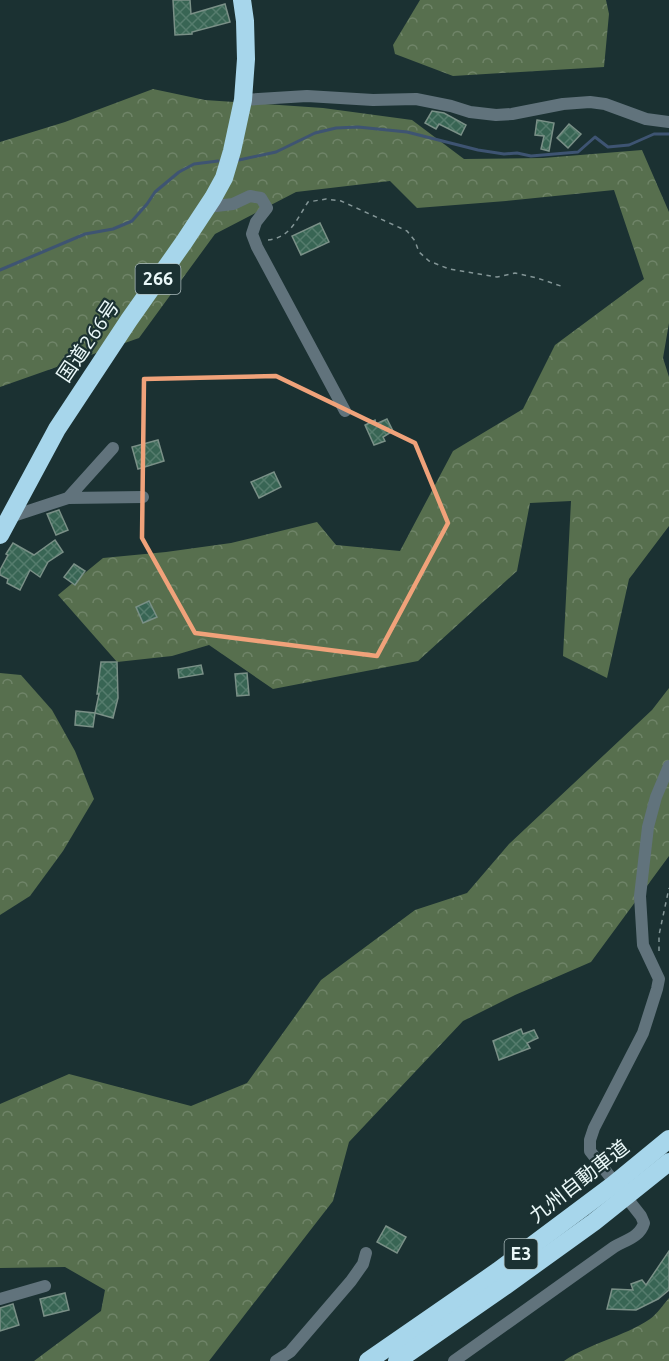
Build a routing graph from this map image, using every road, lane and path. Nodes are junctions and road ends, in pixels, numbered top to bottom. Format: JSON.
{"nodes":[{"id":1,"x":242,"y":0,"type":"edge"},
{"id":2,"x":243,"y":100,"type":"junction"},
{"id":3,"x":669,"y":122,"type":"edge"},
{"id":4,"x":207,"y":207,"type":"junction"},
{"id":5,"x":257,"y":247,"type":"junction"},
{"id":6,"x":564,"y":287,"type":"dead end"},
{"id":7,"x":345,"y":411,"type":"dead end"},
{"id":8,"x":143,"y":497,"type":"dead end"},
{"id":9,"x":10,"y":516,"type":"junction"},
{"id":10,"x":0,"y":535,"type":"edge"},
{"id":11,"x":669,"y":766,"type":"edge"},
{"id":12,"x":669,"y":888,"type":"edge"},
{"id":13,"x":659,"y":957,"type":"dead end"},
{"id":14,"x":669,"y":1139,"type":"edge"},
{"id":15,"x":669,"y":1162,"type":"edge"},
{"id":16,"x":366,"y":1253,"type":"dead end"},
{"id":17,"x":45,"y":1286,"type":"dead end"},
{"id":18,"x":0,"y":1299,"type":"edge"},
{"id":19,"x":276,"y":1361,"type":"edge"},
{"id":20,"x":368,"y":1361,"type":"edge"},
{"id":21,"x":397,"y":1361,"type":"edge"},
{"id":22,"x":454,"y":1361,"type":"edge"}],
"edges":[{"from":1,"to":2,"type":"highway","name":"国道266号","number":"266"},
{"from":2,"to":3,"type":"street"},
{"from":2,"to":4,"type":"highway","name":"国道266号","number":"266"},
{"from":4,"to":5,"type":"street"},
{"from":4,"to":9,"type":"highway","name":"国道266号","number":"266"},
{"from":5,"to":6,"type":"path"},
{"from":5,"to":7,"type":"street"},
{"from":8,"to":9,"type":"street"},
{"from":9,"to":10,"type":"highway","name":"国道266号","number":"266"},
{"from":11,"to":22,"type":"street"},
{"from":12,"to":13,"type":"path"},
{"from":14,"to":20,"type":"highway","name":"九州自動車道","number":"E3"},
{"from":15,"to":21,"type":"highway","name":"九州自動車道","number":"E3"},
{"from":16,"to":19,"type":"street"},
{"from":17,"to":18,"type":"street"}]}
